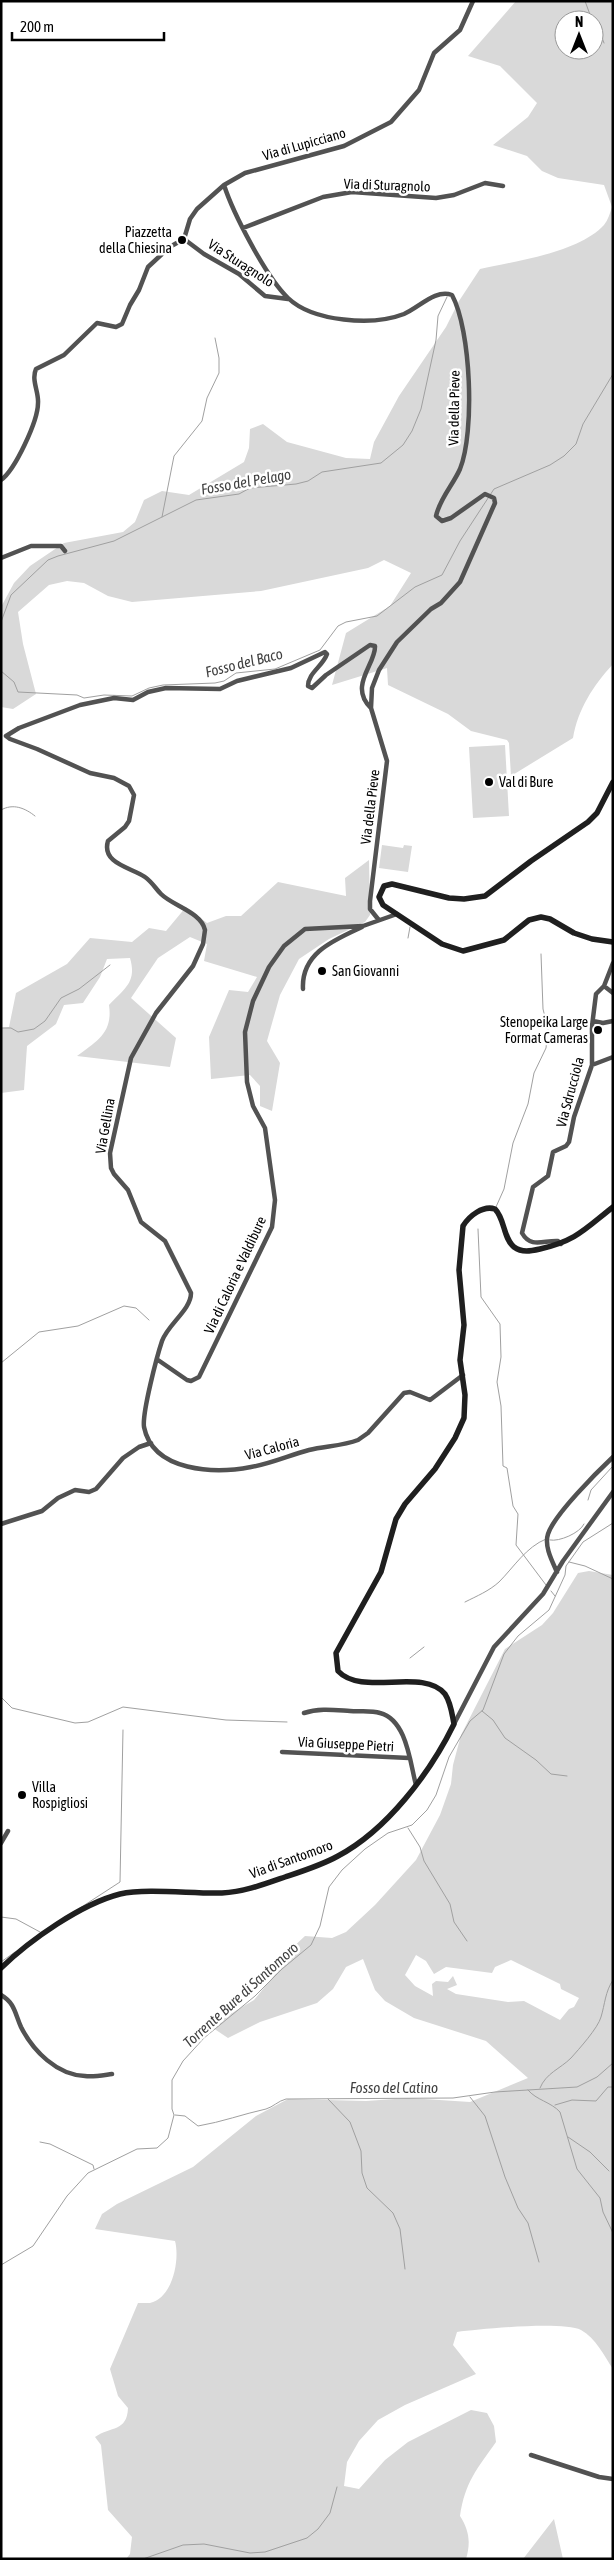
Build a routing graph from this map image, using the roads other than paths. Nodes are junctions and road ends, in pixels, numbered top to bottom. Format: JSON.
{"nodes":[{"id":1,"x":473,"y":1,"type":"edge"},
{"id":2,"x":224,"y":185,"type":"junction"},
{"id":3,"x":503,"y":186,"type":"dead end"},
{"id":4,"x":243,"y":228,"type":"junction"},
{"id":5,"x":184,"y":238,"type":"junction"},
{"id":6,"x":166,"y":249,"type":"dead end"},
{"id":7,"x":162,"y":254,"type":"dead end"},
{"id":8,"x":288,"y":299,"type":"junction"},
{"id":9,"x":1,"y":480,"type":"edge"},
{"id":10,"x":65,"y":551,"type":"dead end"},
{"id":11,"x":1,"y":558,"type":"edge"},
{"id":12,"x":371,"y":708,"type":"junction"},
{"id":13,"x":6,"y":736,"type":"junction"},
{"id":14,"x":1,"y":739,"type":"edge"},
{"id":15,"x":613,"y":782,"type":"edge"},
{"id":16,"x":397,"y":914,"type":"junction"},
{"id":17,"x":378,"y":919,"type":"junction"},
{"id":18,"x":363,"y":926,"type":"junction"},
{"id":19,"x":613,"y":942,"type":"edge"},
{"id":20,"x":613,"y":963,"type":"edge"},
{"id":21,"x":604,"y":986,"type":"junction"},
{"id":22,"x":303,"y":989,"type":"dead end"},
{"id":23,"x":613,"y":993,"type":"edge"},
{"id":24,"x":593,"y":1021,"type":"junction"},
{"id":25,"x":613,"y":1021,"type":"edge"},
{"id":26,"x":613,"y":1057,"type":"edge"},
{"id":27,"x":592,"y":1065,"type":"junction"},
{"id":28,"x":613,"y":1206,"type":"edge"},
{"id":29,"x":561,"y":1244,"type":"junction"},
{"id":30,"x":158,"y":1360,"type":"junction"},
{"id":31,"x":462,"y":1375,"type":"junction"},
{"id":32,"x":151,"y":1444,"type":"junction"},
{"id":33,"x":613,"y":1457,"type":"edge"},
{"id":34,"x":613,"y":1492,"type":"edge"},
{"id":35,"x":1,"y":1524,"type":"edge"},
{"id":36,"x":557,"y":1572,"type":"junction"},
{"id":37,"x":304,"y":1713,"type":"dead end"},
{"id":38,"x":454,"y":1724,"type":"junction"},
{"id":39,"x":282,"y":1752,"type":"dead end"},
{"id":40,"x":409,"y":1758,"type":"junction"},
{"id":41,"x":416,"y":1785,"type":"junction"},
{"id":42,"x":8,"y":1831,"type":"dead end"},
{"id":43,"x":1,"y":1843,"type":"edge"},
{"id":44,"x":1,"y":1968,"type":"edge"},
{"id":45,"x":1,"y":1995,"type":"edge"},
{"id":46,"x":112,"y":2074,"type":"dead end"},
{"id":47,"x":531,"y":2455,"type":"dead end"},
{"id":48,"x":613,"y":2479,"type":"edge"}],
"edges":[{"from":1,"to":2,"type":"street","name":"Via di Lupicciano"},
{"from":2,"to":4,"type":"street"},
{"from":2,"to":5,"type":"street","name":"Via di Lupicciano"},
{"from":3,"to":4,"type":"street","name":"Via di Sturagnolo"},
{"from":4,"to":8,"type":"street","name":"Via della Pieve"},
{"from":5,"to":6,"type":"street"},
{"from":5,"to":8,"type":"street","name":"Via Sturagnolo"},
{"from":7,"to":9,"type":"street"},
{"from":8,"to":12,"type":"street","name":"Via della Pieve"},
{"from":10,"to":11,"type":"street"},
{"from":12,"to":13,"type":"street"},
{"from":12,"to":17,"type":"street","name":"Via della Pieve"},
{"from":13,"to":14,"type":"street"},
{"from":13,"to":30,"type":"street","name":"Via Gellina"},
{"from":15,"to":16,"type":"main road"},
{"from":16,"to":17,"type":"street"},
{"from":16,"to":19,"type":"main road"},
{"from":17,"to":18,"type":"street","name":"Via di Caloria e Valdibure"},
{"from":18,"to":22,"type":"street"},
{"from":18,"to":30,"type":"street","name":"Via di Caloria e Valdibure"},
{"from":20,"to":21,"type":"street","name":"Via Sdrucciola"},
{"from":21,"to":23,"type":"street"},
{"from":21,"to":24,"type":"street","name":"Via Sdrucciola"},
{"from":24,"to":25,"type":"street"},
{"from":24,"to":27,"type":"street","name":"Via Sdrucciola"},
{"from":26,"to":27,"type":"street"},
{"from":27,"to":29,"type":"street","name":"Via Sdrucciola"},
{"from":28,"to":29,"type":"main road"},
{"from":29,"to":31,"type":"main road"},
{"from":30,"to":32,"type":"street"},
{"from":31,"to":32,"type":"street","name":"Via Caloria"},
{"from":31,"to":38,"type":"main road"},
{"from":32,"to":35,"type":"street"},
{"from":33,"to":36,"type":"street"},
{"from":34,"to":36,"type":"street","name":"Via di Santomoro"},
{"from":36,"to":38,"type":"street","name":"Via di Santomoro"},
{"from":37,"to":40,"type":"street"},
{"from":38,"to":41,"type":"main road","name":"Via di Santomoro"},
{"from":39,"to":40,"type":"street","name":"Via Giuseppe Pietri"},
{"from":40,"to":41,"type":"street"},
{"from":41,"to":44,"type":"main road","name":"Via di Santomoro"},
{"from":42,"to":43,"type":"street"},
{"from":45,"to":46,"type":"street"},
{"from":47,"to":48,"type":"street"}]}
